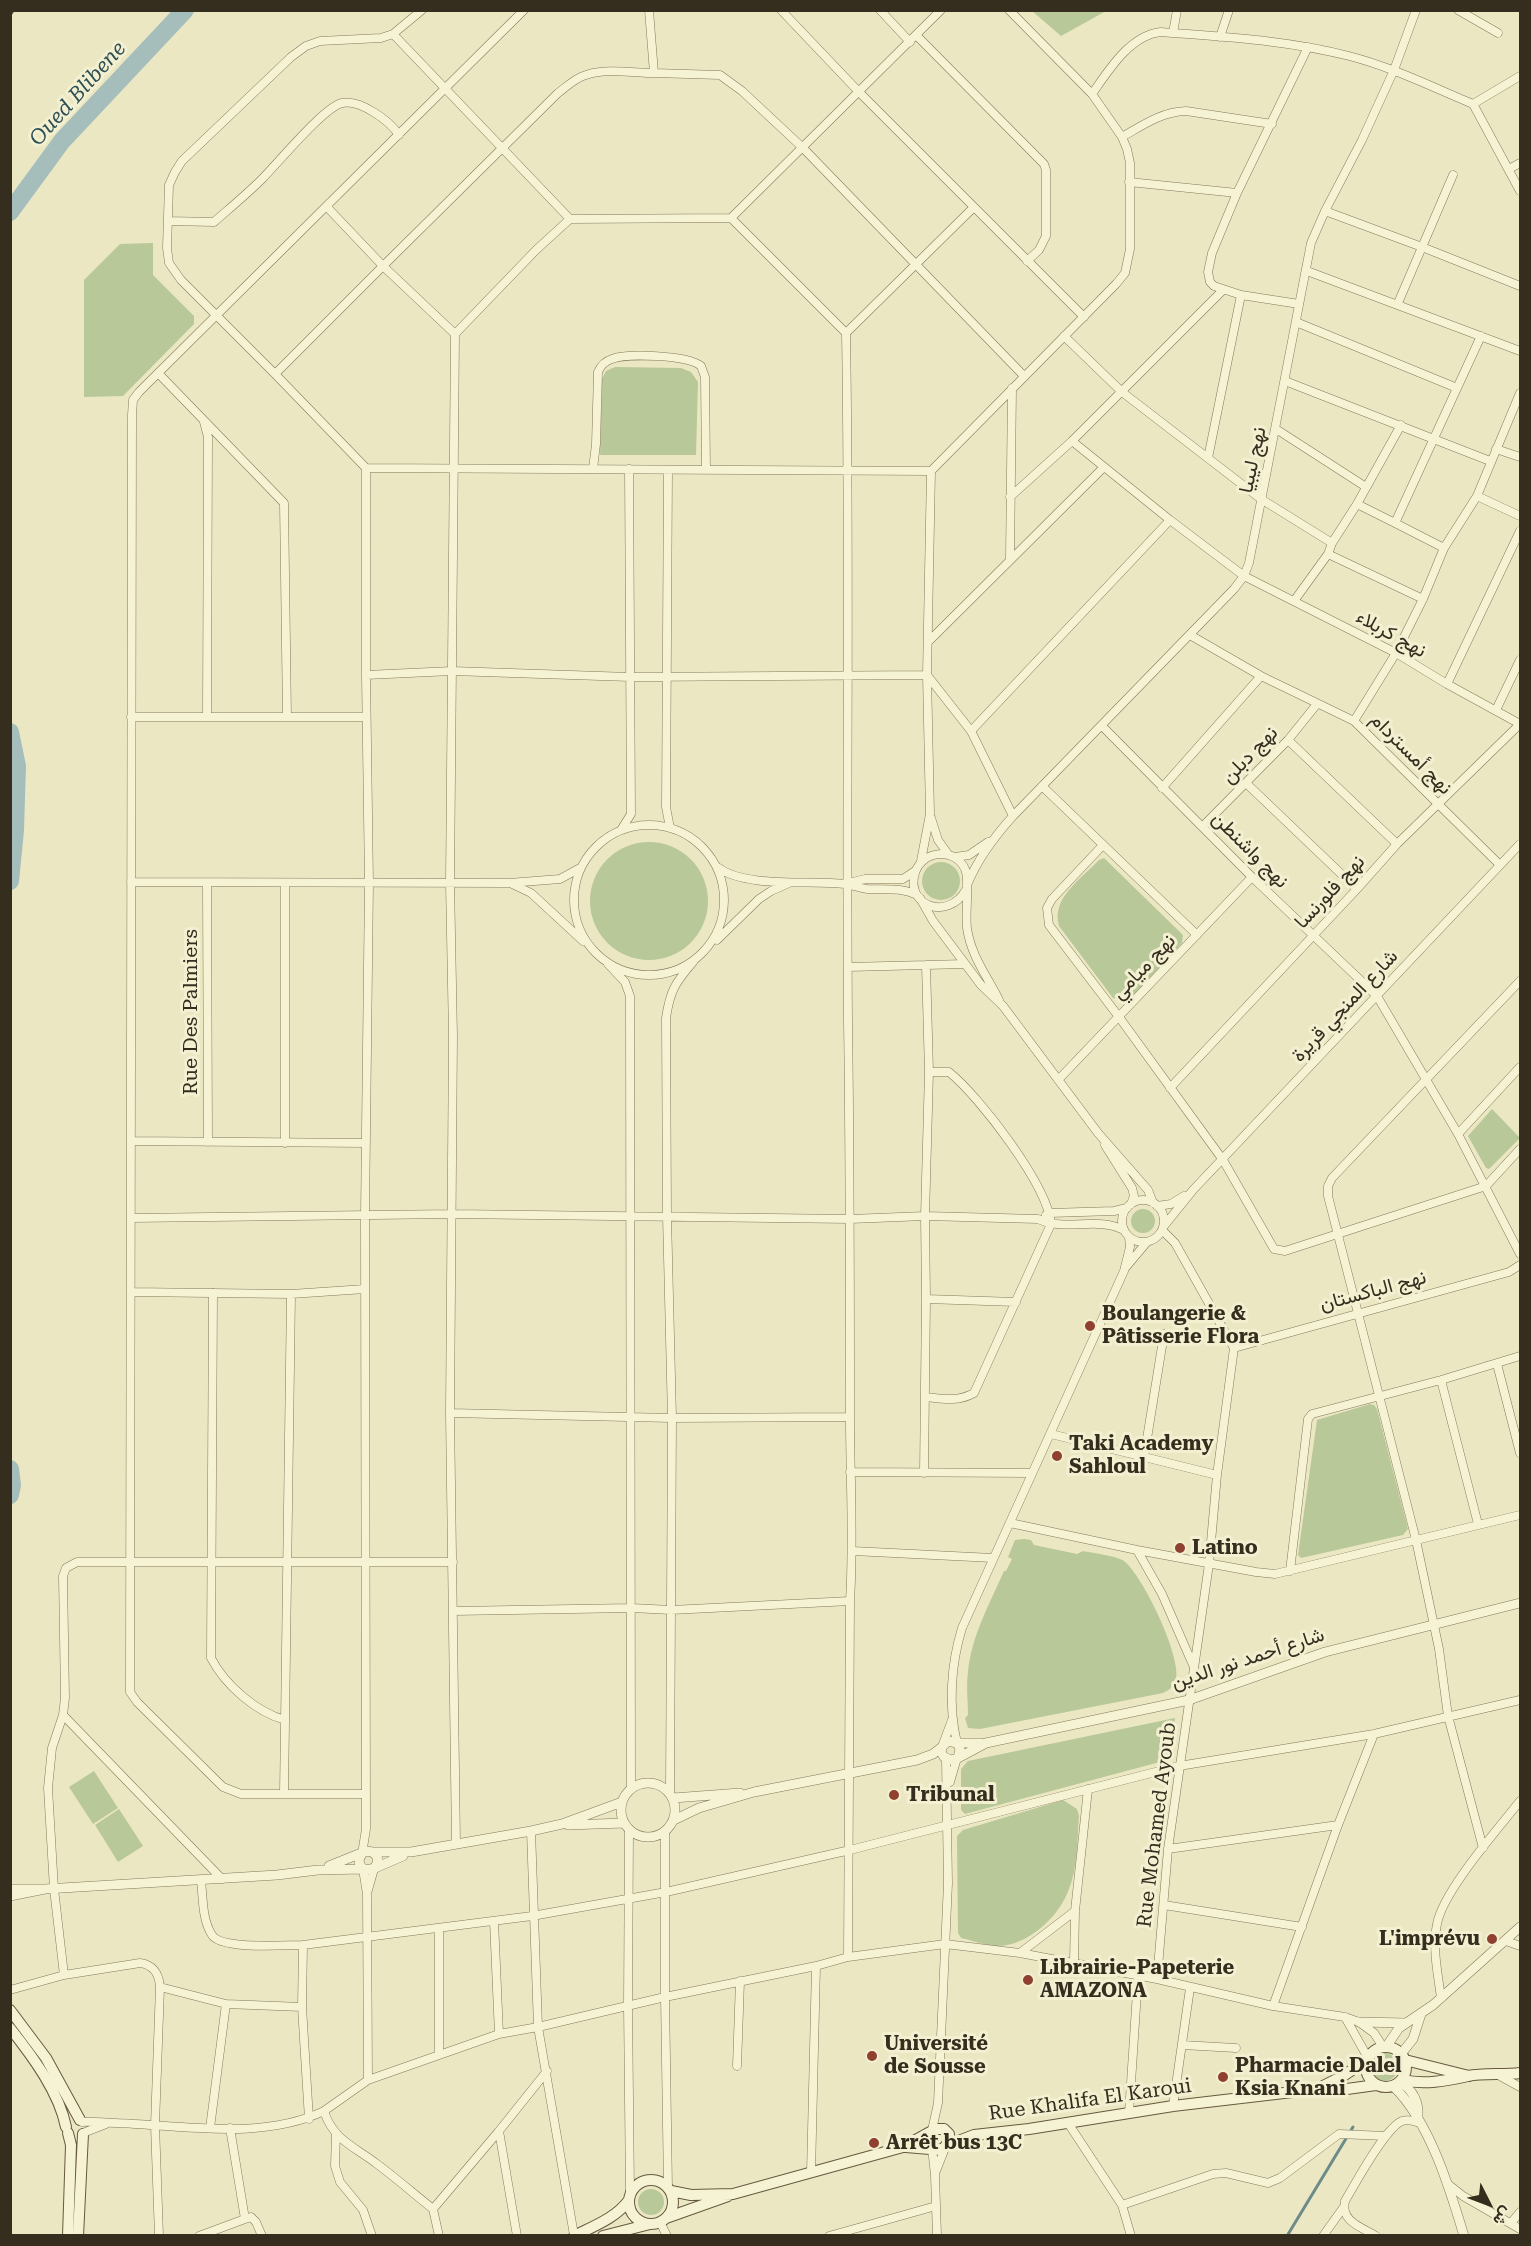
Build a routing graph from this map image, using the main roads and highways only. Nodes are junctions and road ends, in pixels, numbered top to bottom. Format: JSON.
{"nodes":[{"id":1,"x":10,"y":2010,"type":"edge"},
{"id":2,"x":10,"y":2028,"type":"edge"},
{"id":3,"x":1403,"y":2057,"type":"junction"},
{"id":4,"x":1367,"y":2059,"type":"junction"},
{"id":5,"x":1521,"y":2073,"type":"edge"},
{"id":6,"x":1469,"y":2076,"type":"junction"},
{"id":7,"x":1398,"y":2083,"type":"junction"},
{"id":8,"x":1376,"y":2085,"type":"junction"},
{"id":9,"x":1318,"y":2089,"type":"junction"},
{"id":10,"x":82,"y":2127,"type":"junction"},
{"id":11,"x":944,"y":2129,"type":"junction"},
{"id":12,"x":67,"y":2130,"type":"junction"},
{"id":13,"x":931,"y":2131,"type":"junction"},
{"id":14,"x":974,"y":2135,"type":"junction"},
{"id":15,"x":947,"y":2147,"type":"junction"},
{"id":16,"x":903,"y":2148,"type":"junction"},
{"id":17,"x":932,"y":2148,"type":"junction"},
{"id":18,"x":670,"y":2189,"type":"junction"},
{"id":19,"x":733,"y":2194,"type":"junction"},
{"id":20,"x":630,"y":2197,"type":"junction"},
{"id":21,"x":659,"y":2222,"type":"junction"},
{"id":22,"x":68,"y":2235,"type":"edge"},
{"id":23,"x":78,"y":2235,"type":"edge"},
{"id":24,"x":574,"y":2235,"type":"edge"},
{"id":25,"x":603,"y":2235,"type":"edge"}],
"edges":[{"from":1,"to":10,"type":"main road"},
{"from":2,"to":12,"type":"main road"},
{"from":3,"to":4,"type":"main road"},
{"from":3,"to":6,"type":"main road"},
{"from":3,"to":7,"type":"main road"},
{"from":4,"to":8,"type":"main road"},
{"from":4,"to":9,"type":"main road","name":"Rue Khalifa El Karoui"},
{"from":5,"to":6,"type":"main road"},
{"from":6,"to":7,"type":"main road"},
{"from":7,"to":8,"type":"main road"},
{"from":8,"to":9,"type":"main road","name":"Rue Khalifa El Karoui"},
{"from":9,"to":14,"type":"main road","name":"Rue Khalifa El Karoui"},
{"from":10,"to":12,"type":"main road"},
{"from":10,"to":12,"type":"main road"},
{"from":10,"to":23,"type":"main road"},
{"from":11,"to":13,"type":"main road"},
{"from":11,"to":14,"type":"main road","name":"Rue Khalifa El Karoui"},
{"from":11,"to":15,"type":"main road"},
{"from":12,"to":22,"type":"main road"},
{"from":13,"to":16,"type":"main road"},
{"from":13,"to":17,"type":"main road"},
{"from":14,"to":15,"type":"main road","name":"Rue Khalifa El Karoui"},
{"from":15,"to":17,"type":"main road"},
{"from":16,"to":17,"type":"main road"},
{"from":16,"to":19,"type":"main road"},
{"from":18,"to":19,"type":"main road"},
{"from":18,"to":20,"type":"main road"},
{"from":18,"to":21,"type":"main road"},
{"from":19,"to":21,"type":"main road"},
{"from":20,"to":21,"type":"main road"},
{"from":20,"to":24,"type":"main road"},
{"from":21,"to":25,"type":"main road"}]}
